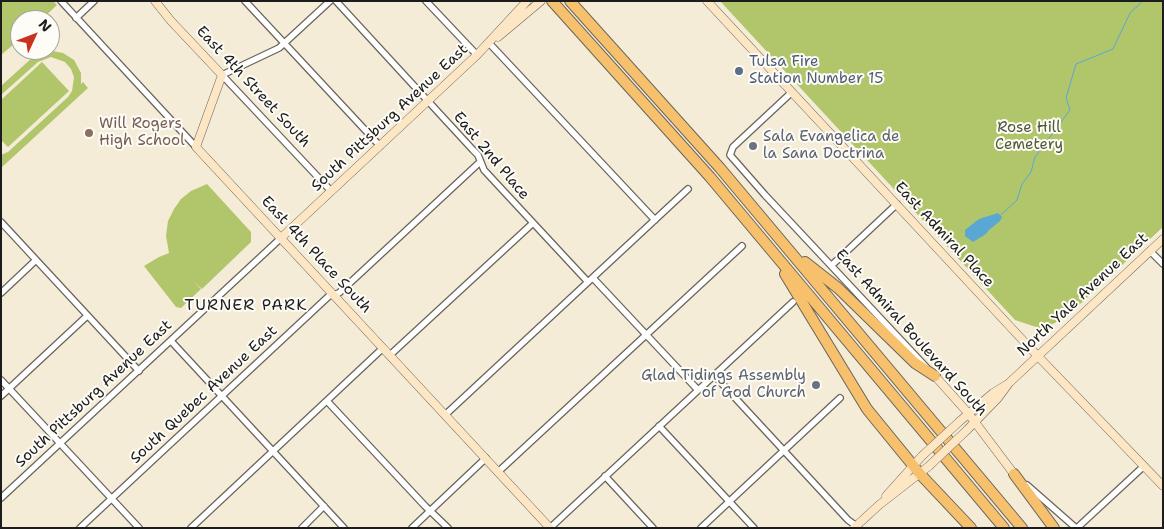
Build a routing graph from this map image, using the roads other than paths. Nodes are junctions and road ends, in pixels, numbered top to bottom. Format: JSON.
{"nodes":[{"id":1,"x":61,"y":1,"type":"edge"},
{"id":2,"x":94,"y":1,"type":"edge"},
{"id":3,"x":155,"y":1,"type":"edge"},
{"id":4,"x":245,"y":1,"type":"edge"},
{"id":5,"x":330,"y":1,"type":"edge"},
{"id":6,"x":336,"y":1,"type":"edge"},
{"id":7,"x":426,"y":1,"type":"edge"},
{"id":8,"x":541,"y":1,"type":"edge"},
{"id":9,"x":552,"y":1,"type":"edge"},
{"id":10,"x":570,"y":1,"type":"edge"},
{"id":11,"x":707,"y":1,"type":"edge"},
{"id":12,"x":523,"y":3,"type":"edge"},
{"id":13,"x":531,"y":11,"type":"junction"},
{"id":14,"x":76,"y":18,"type":"junction"},
{"id":15,"x":490,"y":43,"type":"junction"},
{"id":16,"x":285,"y":44,"type":"junction"},
{"id":17,"x":477,"y":55,"type":"junction"},
{"id":18,"x":222,"y":75,"type":"junction"},
{"id":19,"x":792,"y":92,"type":"junction"},
{"id":20,"x":428,"y":101,"type":"junction"},
{"id":21,"x":380,"y":146,"type":"junction"},
{"id":22,"x":196,"y":147,"type":"junction"},
{"id":23,"x":480,"y":162,"type":"junction"},
{"id":24,"x":688,"y":189,"type":"dead end"},
{"id":25,"x":332,"y":191,"type":"junction"},
{"id":26,"x":897,"y":204,"type":"junction"},
{"id":27,"x":655,"y":220,"type":"junction"},
{"id":28,"x":1,"y":222,"type":"edge"},
{"id":29,"x":533,"y":222,"type":"junction"},
{"id":30,"x":281,"y":238,"type":"junction"},
{"id":31,"x":1163,"y":239,"type":"edge"},
{"id":32,"x":742,"y":246,"type":"dead end"},
{"id":33,"x":789,"y":249,"type":"junction"},
{"id":34,"x":772,"y":251,"type":"junction"},
{"id":35,"x":1150,"y":251,"type":"junction"},
{"id":36,"x":36,"y":260,"type":"junction"},
{"id":37,"x":1163,"y":264,"type":"edge"},
{"id":38,"x":832,"y":266,"type":"junction"},
{"id":39,"x":590,"y":280,"type":"junction"},
{"id":40,"x":1,"y":292,"type":"edge"},
{"id":41,"x":334,"y":295,"type":"junction"},
{"id":42,"x":792,"y":302,"type":"dead end"},
{"id":43,"x":87,"y":316,"type":"junction"},
{"id":44,"x":646,"y":334,"type":"junction"},
{"id":45,"x":171,"y":341,"type":"junction"},
{"id":46,"x":383,"y":348,"type":"junction"},
{"id":47,"x":390,"y":355,"type":"junction"},
{"id":48,"x":1038,"y":356,"type":"junction"},
{"id":49,"x":139,"y":371,"type":"junction"},
{"id":50,"x":714,"y":375,"type":"junction"},
{"id":51,"x":935,"y":376,"type":"junction"},
{"id":52,"x":1,"y":380,"type":"edge"},
{"id":53,"x":1009,"y":383,"type":"junction"},
{"id":54,"x":9,"y":388,"type":"junction"},
{"id":55,"x":698,"y":390,"type":"junction"},
{"id":56,"x":1,"y":396,"type":"edge"},
{"id":57,"x":222,"y":396,"type":"junction"},
{"id":58,"x":840,"y":398,"type":"dead end"},
{"id":59,"x":327,"y":401,"type":"junction"},
{"id":60,"x":968,"y":413,"type":"junction"},
{"id":61,"x":445,"y":414,"type":"junction"},
{"id":62,"x":975,"y":422,"type":"junction"},
{"id":63,"x":659,"y":426,"type":"junction"},
{"id":64,"x":60,"y":443,"type":"junction"},
{"id":65,"x":273,"y":451,"type":"junction"},
{"id":66,"x":784,"y":451,"type":"junction"},
{"id":67,"x":486,"y":458,"type":"junction"},
{"id":68,"x":913,"y":465,"type":"junction"},
{"id":69,"x":1144,"y":466,"type":"junction"},
{"id":70,"x":498,"y":472,"type":"junction"},
{"id":71,"x":920,"y":474,"type":"junction"},
{"id":72,"x":1014,"y":474,"type":"junction"},
{"id":73,"x":605,"y":476,"type":"junction"},
{"id":74,"x":1163,"y":486,"type":"edge"},
{"id":75,"x":1,"y":498,"type":"edge"},
{"id":76,"x":112,"y":499,"type":"junction"},
{"id":77,"x":730,"y":501,"type":"junction"},
{"id":78,"x":324,"y":506,"type":"junction"},
{"id":79,"x":878,"y":506,"type":"junction"},
{"id":80,"x":430,"y":510,"type":"junction"},
{"id":81,"x":857,"y":527,"type":"edge"},
{"id":82,"x":80,"y":528,"type":"edge"},
{"id":83,"x":138,"y":528,"type":"edge"},
{"id":84,"x":191,"y":528,"type":"edge"},
{"id":85,"x":302,"y":528,"type":"edge"},
{"id":86,"x":344,"y":528,"type":"edge"},
{"id":87,"x":412,"y":528,"type":"edge"},
{"id":88,"x":448,"y":528,"type":"edge"},
{"id":89,"x":550,"y":528,"type":"edge"},
{"id":90,"x":653,"y":528,"type":"edge"},
{"id":91,"x":701,"y":528,"type":"edge"},
{"id":92,"x":754,"y":528,"type":"edge"},
{"id":93,"x":971,"y":528,"type":"edge"},
{"id":94,"x":1004,"y":528,"type":"edge"},
{"id":95,"x":1022,"y":528,"type":"edge"},
{"id":96,"x":1054,"y":528,"type":"edge"},
{"id":97,"x":1077,"y":528,"type":"edge"}],
"edges":[{"from":1,"to":14,"type":"street","name":"East 4th Place South"},
{"from":2,"to":14,"type":"street"},
{"from":3,"to":18,"type":"main road","name":"East 4th Street South"},
{"from":4,"to":16,"type":"street"},
{"from":5,"to":16,"type":"street"},
{"from":6,"to":20,"type":"street","name":"East 2nd Place"},
{"from":7,"to":17,"type":"street"},
{"from":8,"to":13,"type":"main road","name":"South Pittsburg Avenue East"},
{"from":9,"to":34,"type":"highway"},
{"from":10,"to":33,"type":"highway"},
{"from":11,"to":19,"type":"main road","name":"East Admiral Place"},
{"from":12,"to":13,"type":"street"},
{"from":12,"to":15,"type":"main road","name":"South Pittsburg Avenue East"},
{"from":13,"to":15,"type":"main road","name":"South Pittsburg Avenue East"},
{"from":14,"to":22,"type":"street","name":"East 4th Place South"},
{"from":15,"to":17,"type":"main road","name":"South Pittsburg Avenue East"},
{"from":15,"to":27,"type":"street"},
{"from":16,"to":18,"type":"street"},
{"from":16,"to":21,"type":"street"},
{"from":17,"to":20,"type":"main road","name":"South Pittsburg Avenue East"},
{"from":18,"to":22,"type":"main road"},
{"from":18,"to":25,"type":"street","name":"East 4th Street South"},
{"from":19,"to":26,"type":"main road","name":"East Admiral Place"},
{"from":19,"to":38,"type":"street","name":"East Admiral Boulevard South"},
{"from":20,"to":21,"type":"main road","name":"South Pittsburg Avenue East"},
{"from":20,"to":23,"type":"street","name":"East 2nd Place"},
{"from":21,"to":25,"type":"main road","name":"South Pittsburg Avenue East"},
{"from":22,"to":30,"type":"main road","name":"East 4th Place South"},
{"from":23,"to":29,"type":"street","name":"East 2nd Place"},
{"from":23,"to":41,"type":"street","name":"South Quebec Avenue East"},
{"from":24,"to":27,"type":"street"},
{"from":25,"to":30,"type":"main road","name":"South Pittsburg Avenue East"},
{"from":26,"to":38,"type":"street"},
{"from":26,"to":48,"type":"main road","name":"East Admiral Place"},
{"from":27,"to":39,"type":"street"},
{"from":28,"to":36,"type":"street"},
{"from":29,"to":39,"type":"street","name":"East 2nd Place"},
{"from":29,"to":47,"type":"street"},
{"from":30,"to":41,"type":"main road","name":"East 4th Place South"},
{"from":30,"to":45,"type":"street","name":"South Pittsburg Avenue East"},
{"from":31,"to":35,"type":"main road","name":"North Yale Avenue East"},
{"from":32,"to":44,"type":"street"},
{"from":33,"to":51,"type":"highway"},
{"from":33,"to":95,"type":"highway"},
{"from":34,"to":68,"type":"highway"},
{"from":34,"to":94,"type":"highway"},
{"from":35,"to":37,"type":"street"},
{"from":35,"to":48,"type":"main road","name":"North Yale Avenue East"},
{"from":36,"to":40,"type":"street"},
{"from":36,"to":43,"type":"street"},
{"from":38,"to":51,"type":"street","name":"East Admiral Boulevard South"},
{"from":39,"to":44,"type":"street","name":"East 2nd Place"},
{"from":39,"to":61,"type":"street"},
{"from":41,"to":46,"type":"main road","name":"East 4th Place South"},
{"from":41,"to":57,"type":"street","name":"South Quebec Avenue East"},
{"from":42,"to":50,"type":"street"},
{"from":43,"to":49,"type":"street"},
{"from":43,"to":54,"type":"street"},
{"from":44,"to":55,"type":"street","name":"East 2nd Place"},
{"from":44,"to":70,"type":"street"},
{"from":45,"to":49,"type":"street","name":"South Pittsburg Avenue East"},
{"from":45,"to":57,"type":"street"},
{"from":46,"to":47,"type":"main road","name":"East 4th Place South"},
{"from":46,"to":59,"type":"street"},
{"from":47,"to":61,"type":"main road","name":"East 4th Place South"},
{"from":48,"to":53,"type":"main road","name":"North Yale Avenue East"},
{"from":48,"to":69,"type":"main road","name":"East Admiral Place"},
{"from":49,"to":64,"type":"street","name":"South Pittsburg Avenue East"},
{"from":50,"to":55,"type":"street"},
{"from":50,"to":66,"type":"street"},
{"from":51,"to":60,"type":"main road","name":"East Admiral Boulevard South"},
{"from":52,"to":54,"type":"street"},
{"from":53,"to":60,"type":"main road"},
{"from":53,"to":62,"type":"main road"},
{"from":54,"to":56,"type":"street"},
{"from":54,"to":64,"type":"street"},
{"from":55,"to":63,"type":"street"},
{"from":57,"to":65,"type":"street"},
{"from":57,"to":76,"type":"street","name":"South Quebec Avenue East"},
{"from":58,"to":66,"type":"street"},
{"from":59,"to":65,"type":"street"},
{"from":59,"to":80,"type":"street"},
{"from":60,"to":62,"type":"main road","name":"East Admiral Boulevard South"},
{"from":60,"to":68,"type":"main road","bridge":true},
{"from":61,"to":67,"type":"main road","name":"East 4th Place South"},
{"from":62,"to":71,"type":"main road","bridge":true},
{"from":62,"to":72,"type":"main road","name":"East Admiral Boulevard South"},
{"from":63,"to":73,"type":"street"},
{"from":63,"to":77,"type":"street"},
{"from":64,"to":75,"type":"street","name":"South Pittsburg Avenue East"},
{"from":64,"to":76,"type":"street"},
{"from":65,"to":78,"type":"street"},
{"from":65,"to":84,"type":"street"},
{"from":66,"to":77,"type":"street"},
{"from":66,"to":81,"type":"street"},
{"from":67,"to":70,"type":"main road","name":"East 4th Place South"},
{"from":67,"to":80,"type":"street"},
{"from":68,"to":71,"type":"highway"},
{"from":68,"to":79,"type":"main road"},
{"from":69,"to":74,"type":"main road","name":"East Admiral Place"},
{"from":69,"to":97,"type":"street"},
{"from":70,"to":89,"type":"main road","name":"East 4th Place South"},
{"from":71,"to":79,"type":"main road"},
{"from":71,"to":93,"type":"highway"},
{"from":72,"to":96,"type":"highway"},
{"from":72,"to":97,"type":"street","name":"East Admiral Boulevard South"},
{"from":73,"to":89,"type":"street"},
{"from":73,"to":90,"type":"street"},
{"from":76,"to":82,"type":"street","name":"South Quebec Avenue East"},
{"from":76,"to":83,"type":"street"},
{"from":77,"to":91,"type":"street"},
{"from":77,"to":92,"type":"street"},
{"from":78,"to":85,"type":"street"},
{"from":78,"to":86,"type":"street"},
{"from":79,"to":81,"type":"main road"},
{"from":80,"to":87,"type":"street"},
{"from":80,"to":88,"type":"street"}]}
